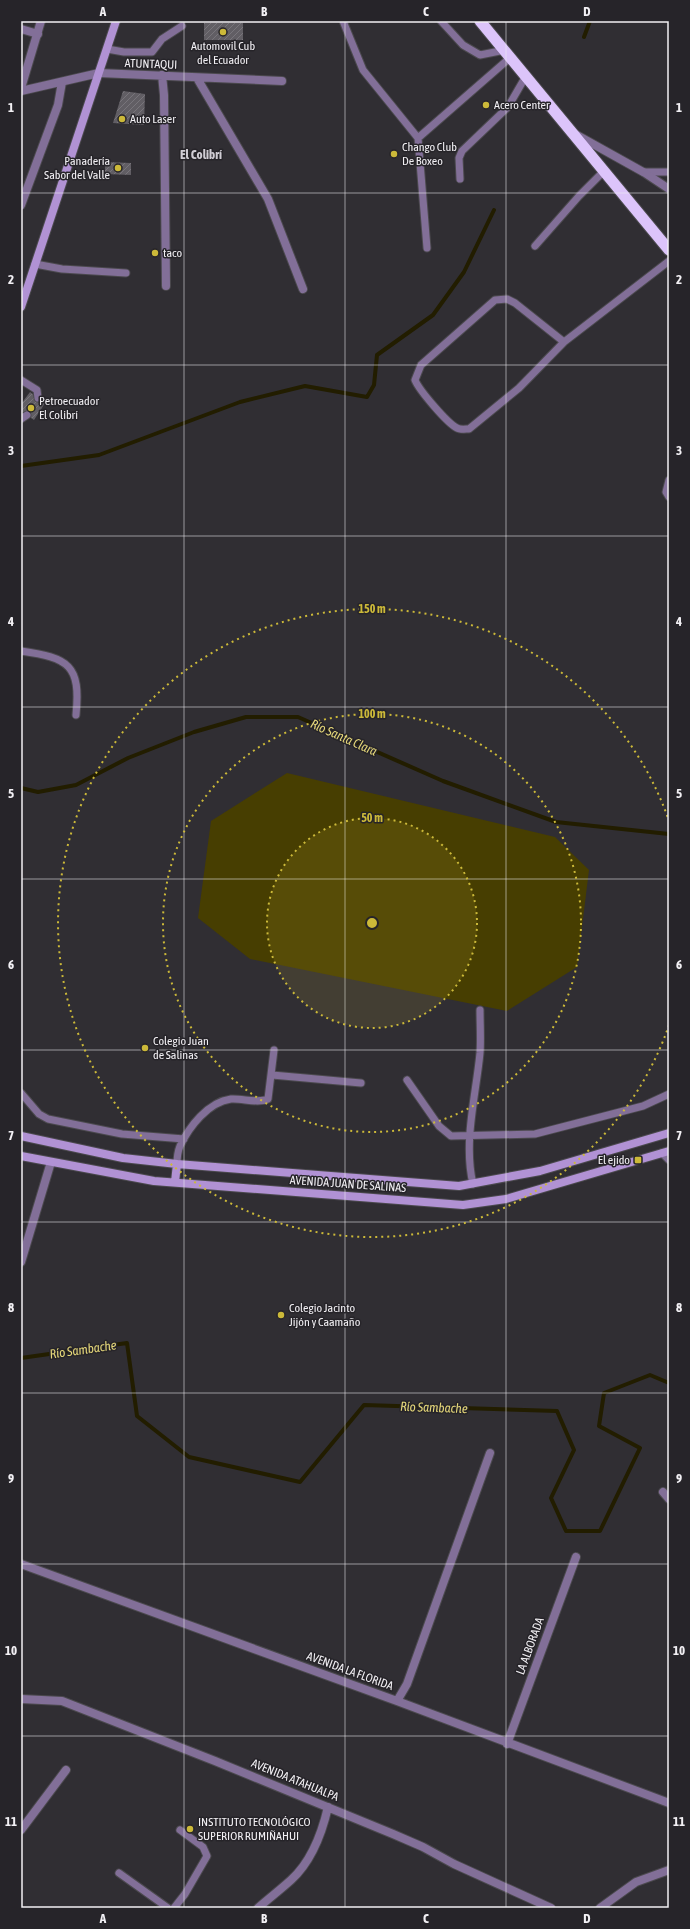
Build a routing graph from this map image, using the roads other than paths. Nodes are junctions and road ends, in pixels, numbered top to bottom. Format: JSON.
{"nodes":[{"id":1,"x":41,"y":21,"type":"edge"},
{"id":2,"x":116,"y":21,"type":"edge"},
{"id":3,"x":343,"y":21,"type":"edge"},
{"id":4,"x":441,"y":21,"type":"edge"},
{"id":5,"x":480,"y":21,"type":"edge"},
{"id":6,"x":182,"y":26,"type":"dead end"},
{"id":7,"x":21,"y":29,"type":"edge"},
{"id":8,"x":38,"y":34,"type":"junction"},
{"id":9,"x":107,"y":50,"type":"junction"},
{"id":10,"x":508,"y":53,"type":"junction"},
{"id":11,"x":99,"y":74,"type":"junction"},
{"id":12,"x":162,"y":76,"type":"junction"},
{"id":13,"x":526,"y":76,"type":"junction"},
{"id":14,"x":197,"y":78,"type":"junction"},
{"id":15,"x":282,"y":81,"type":"dead end"},
{"id":16,"x":62,"y":82,"type":"junction"},
{"id":17,"x":21,"y":88,"type":"edge"},
{"id":18,"x":21,"y":91,"type":"edge"},
{"id":19,"x":573,"y":133,"type":"junction"},
{"id":20,"x":418,"y":138,"type":"junction"},
{"id":21,"x":604,"y":171,"type":"junction"},
{"id":22,"x":643,"y":172,"type":"junction"},
{"id":23,"x":669,"y":172,"type":"edge"},
{"id":24,"x":460,"y":179,"type":"dead end"},
{"id":25,"x":669,"y":190,"type":"edge"},
{"id":26,"x":21,"y":205,"type":"edge"},
{"id":27,"x":535,"y":246,"type":"dead end"},
{"id":28,"x":427,"y":248,"type":"dead end"},
{"id":29,"x":669,"y":250,"type":"edge"},
{"id":30,"x":669,"y":261,"type":"edge"},
{"id":31,"x":36,"y":264,"type":"junction"},
{"id":32,"x":126,"y":273,"type":"dead end"},
{"id":33,"x":166,"y":286,"type":"dead end"},
{"id":34,"x":303,"y":289,"type":"dead end"},
{"id":35,"x":21,"y":307,"type":"edge"},
{"id":36,"x":564,"y":342,"type":"junction"},
{"id":37,"x":21,"y":380,"type":"edge"},
{"id":38,"x":38,"y":398,"type":"dead end"},
{"id":39,"x":669,"y":480,"type":"edge"},
{"id":40,"x":669,"y":497,"type":"edge"},
{"id":41,"x":21,"y":651,"type":"edge"},
{"id":42,"x":76,"y":715,"type":"dead end"},
{"id":43,"x":480,"y":1010,"type":"dead end"},
{"id":44,"x":274,"y":1050,"type":"dead end"},
{"id":45,"x":272,"y":1074,"type":"junction"},
{"id":46,"x":407,"y":1080,"type":"dead end"},
{"id":47,"x":361,"y":1083,"type":"dead end"},
{"id":48,"x":21,"y":1094,"type":"edge"},
{"id":49,"x":669,"y":1094,"type":"edge"},
{"id":50,"x":669,"y":1133,"type":"edge"},
{"id":51,"x":471,"y":1134,"type":"junction"},
{"id":52,"x":21,"y":1136,"type":"edge"},
{"id":53,"x":184,"y":1139,"type":"junction"},
{"id":54,"x":665,"y":1152,"type":"edge"},
{"id":55,"x":21,"y":1156,"type":"edge"},
{"id":56,"x":669,"y":1160,"type":"edge"},
{"id":57,"x":51,"y":1162,"type":"junction"},
{"id":58,"x":177,"y":1164,"type":"junction"},
{"id":59,"x":175,"y":1182,"type":"junction"},
{"id":60,"x":473,"y":1184,"type":"junction"},
{"id":61,"x":21,"y":1262,"type":"edge"},
{"id":62,"x":490,"y":1453,"type":"dead end"},
{"id":63,"x":663,"y":1492,"type":"dead end"},
{"id":64,"x":669,"y":1499,"type":"edge"},
{"id":65,"x":576,"y":1557,"type":"dead end"},
{"id":66,"x":21,"y":1564,"type":"edge"},
{"id":67,"x":21,"y":1699,"type":"edge"},
{"id":68,"x":397,"y":1701,"type":"junction"},
{"id":69,"x":507,"y":1744,"type":"junction"},
{"id":70,"x":66,"y":1770,"type":"dead end"},
{"id":71,"x":669,"y":1804,"type":"edge"},
{"id":72,"x":328,"y":1807,"type":"junction"},
{"id":73,"x":21,"y":1830,"type":"edge"},
{"id":74,"x":180,"y":1830,"type":"dead end"},
{"id":75,"x":669,"y":1870,"type":"edge"},
{"id":76,"x":119,"y":1873,"type":"dead end"},
{"id":77,"x":168,"y":1908,"type":"edge"},
{"id":78,"x":174,"y":1908,"type":"edge"},
{"id":79,"x":258,"y":1908,"type":"edge"},
{"id":80,"x":551,"y":1908,"type":"edge"},
{"id":81,"x":600,"y":1908,"type":"edge"}],
"edges":[{"from":1,"to":8,"type":"street"},
{"from":2,"to":9,"type":"main road"},
{"from":3,"to":20,"type":"lane"},
{"from":4,"to":10,"type":"lane"},
{"from":5,"to":10,"type":"highway"},
{"from":6,"to":9,"type":"lane"},
{"from":7,"to":8,"type":"street"},
{"from":8,"to":17,"type":"street"},
{"from":9,"to":11,"type":"main road"},
{"from":10,"to":13,"type":"highway"},
{"from":10,"to":20,"type":"lane"},
{"from":11,"to":12,"type":"street","name":"ATUNTAQUI"},
{"from":11,"to":16,"type":"street","name":"ATUNTAQUI"},
{"from":11,"to":31,"type":"main road"},
{"from":12,"to":14,"type":"street","name":"ATUNTAQUI"},
{"from":12,"to":33,"type":"street"},
{"from":13,"to":19,"type":"highway"},
{"from":13,"to":24,"type":"lane"},
{"from":14,"to":15,"type":"street","name":"ATUNTAQUI"},
{"from":14,"to":34,"type":"street"},
{"from":16,"to":18,"type":"street","name":"ATUNTAQUI"},
{"from":16,"to":26,"type":"street"},
{"from":19,"to":21,"type":"highway"},
{"from":19,"to":22,"type":"street"},
{"from":20,"to":28,"type":"lane"},
{"from":21,"to":27,"type":"lane"},
{"from":21,"to":29,"type":"highway"},
{"from":22,"to":23,"type":"lane"},
{"from":22,"to":25,"type":"street"},
{"from":30,"to":36,"type":"lane"},
{"from":31,"to":32,"type":"lane"},
{"from":31,"to":35,"type":"main road"},
{"from":36,"to":36,"type":"lane"},
{"from":37,"to":38,"type":"lane"},
{"from":39,"to":40,"type":"lane"},
{"from":41,"to":42,"type":"lane"},
{"from":43,"to":51,"type":"lane"},
{"from":44,"to":45,"type":"lane"},
{"from":45,"to":47,"type":"lane"},
{"from":45,"to":53,"type":"lane"},
{"from":46,"to":51,"type":"lane"},
{"from":48,"to":53,"type":"lane"},
{"from":49,"to":51,"type":"lane"},
{"from":50,"to":60,"type":"main road","name":"AVENIDA JUAN DE SALINAS"},
{"from":51,"to":60,"type":"lane"},
{"from":52,"to":58,"type":"main road","name":"AVENIDA JUAN DE SALINAS"},
{"from":53,"to":58,"type":"lane"},
{"from":54,"to":56,"type":"lane"},
{"from":54,"to":59,"type":"main road","name":"AVENIDA JUAN DE SALINAS"},
{"from":55,"to":57,"type":"main road","name":"AVENIDA JUAN DE SALINAS"},
{"from":57,"to":59,"type":"main road","name":"AVENIDA JUAN DE SALINAS"},
{"from":57,"to":61,"type":"street"},
{"from":58,"to":59,"type":"main road"},
{"from":58,"to":60,"type":"main road","name":"AVENIDA JUAN DE SALINAS"},
{"from":62,"to":68,"type":"street"},
{"from":63,"to":64,"type":"street"},
{"from":65,"to":69,"type":"street","name":"LA ALBORADA"},
{"from":66,"to":68,"type":"street","name":"AVENIDA LA FLORIDA"},
{"from":67,"to":72,"type":"street","name":"AVENIDA ATAHUALPA"},
{"from":68,"to":69,"type":"street","name":"AVENIDA LA FLORIDA"},
{"from":69,"to":71,"type":"street","name":"AVENIDA LA FLORIDA"},
{"from":70,"to":73,"type":"street"},
{"from":72,"to":79,"type":"street"},
{"from":72,"to":80,"type":"street","name":"AVENIDA ATAHUALPA"},
{"from":74,"to":78,"type":"lane"},
{"from":75,"to":81,"type":"street"},
{"from":76,"to":77,"type":"lane"}]}
